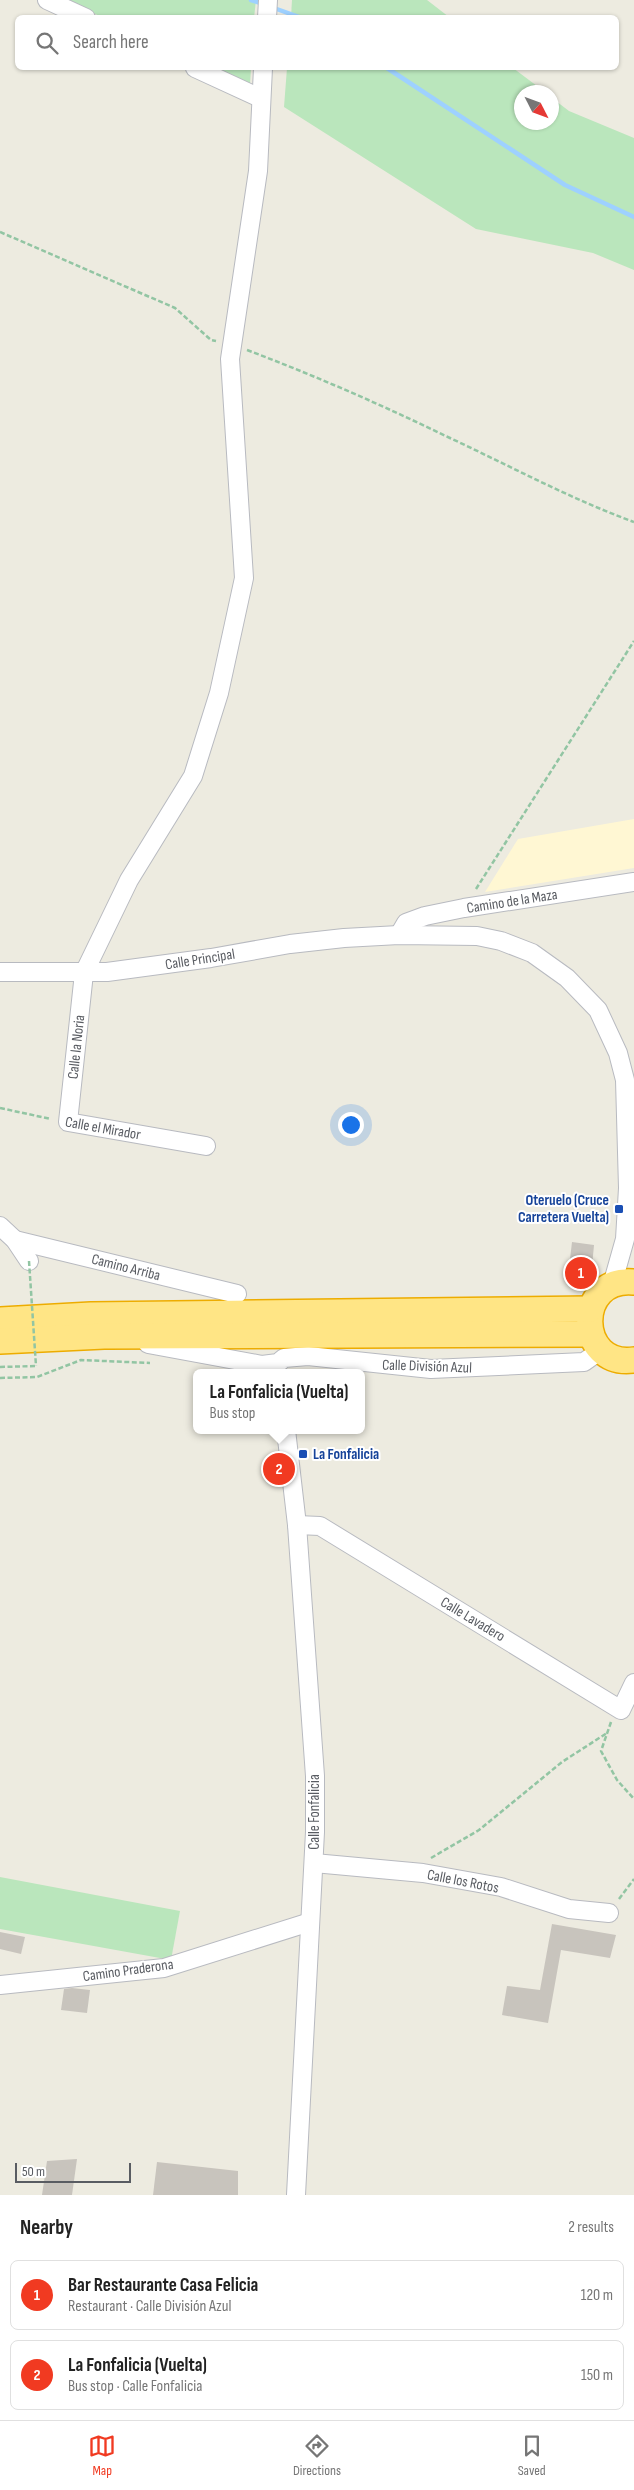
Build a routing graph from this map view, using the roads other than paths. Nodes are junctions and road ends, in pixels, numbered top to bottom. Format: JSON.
{"nodes":[{"id":1,"x":46,"y":0,"type":"edge"},
{"id":2,"x":268,"y":0,"type":"edge"},
{"id":3,"x":79,"y":15,"type":"edge"},
{"id":4,"x":266,"y":15,"type":"edge"},
{"id":5,"x":199,"y":70,"type":"edge"},
{"id":6,"x":262,"y":70,"type":"edge"},
{"id":7,"x":260,"y":98,"type":"junction"},
{"id":8,"x":634,"y":882,"type":"edge"},
{"id":9,"x":399,"y":935,"type":"junction"},
{"id":10,"x":0,"y":972,"type":"edge"},
{"id":11,"x":84,"y":973,"type":"junction"},
{"id":12,"x":68,"y":1122,"type":"joint"},
{"id":13,"x":206,"y":1146,"type":"dead end"},
{"id":14,"x":631,"y":1193,"type":"edge"},
{"id":15,"x":0,"y":1226,"type":"edge"},
{"id":16,"x":625,"y":1239,"type":"junction"},
{"id":17,"x":15,"y":1240,"type":"junction"},
{"id":18,"x":634,"y":1260,"type":"edge"},
{"id":19,"x":29,"y":1261,"type":"road end"},
{"id":20,"x":623,"y":1284,"type":"edge"},
{"id":21,"x":236,"y":1294,"type":"dead end"},
{"id":22,"x":590,"y":1309,"type":"junction"},
{"id":23,"x":0,"y":1320,"type":"edge"},
{"id":24,"x":104,"y":1336,"type":"junction"},
{"id":25,"x":0,"y":1341,"type":"edge"},
{"id":26,"x":596,"y":1342,"type":"junction"},
{"id":27,"x":634,"y":1360,"type":"edge"},
{"id":28,"x":278,"y":1368,"type":"edge"},
{"id":29,"x":286,"y":1434,"type":"edge"},
{"id":30,"x":297,"y":1525,"type":"junction"},
{"id":31,"x":634,"y":1683,"type":"edge"},
{"id":32,"x":314,"y":1863,"type":"junction"},
{"id":33,"x":609,"y":1913,"type":"road end"},
{"id":34,"x":310,"y":1922,"type":"junction"},
{"id":35,"x":0,"y":1985,"type":"edge"},
{"id":36,"x":296,"y":2195,"type":"edge"}],
"edges":[{"from":1,"to":3,"type":"street"},
{"from":2,"to":4,"type":"street"},
{"from":5,"to":7,"type":"street"},
{"from":6,"to":7,"type":"street","name":"Calle la Noria"},
{"from":7,"to":11,"type":"street","name":"Calle la Noria"},
{"from":8,"to":9,"type":"street","name":"Camino de la Maza"},
{"from":9,"to":11,"type":"street","name":"Calle Principal"},
{"from":9,"to":14,"type":"street","name":"Calle Principal"},
{"from":10,"to":11,"type":"street","name":"Calle Principal"},
{"from":11,"to":12,"type":"street","name":"Calle la Noria"},
{"from":12,"to":13,"type":"street","name":"Calle el Mirador"},
{"from":14,"to":16,"type":"street","name":"Calle Principal"},
{"from":15,"to":17,"type":"street"},
{"from":16,"to":18,"type":"street"},
{"from":16,"to":20,"type":"street"},
{"from":17,"to":19,"type":"street"},
{"from":17,"to":21,"type":"street","name":"Camino Arriba"},
{"from":20,"to":22,"type":"highway"},
{"from":22,"to":23,"type":"highway"},
{"from":22,"to":26,"type":"highway"},
{"from":24,"to":25,"type":"highway"},
{"from":24,"to":26,"type":"highway"},
{"from":24,"to":28,"type":"street","name":"Calle División Azul"},
{"from":26,"to":27,"type":"highway"},
{"from":26,"to":28,"type":"street","name":"Calle División Azul"},
{"from":29,"to":30,"type":"street","name":"Calle Fonfalicia"},
{"from":30,"to":31,"type":"street","name":"Calle Lavadero"},
{"from":30,"to":32,"type":"street","name":"Calle Fonfalicia"},
{"from":32,"to":33,"type":"street","name":"Calle los Rotos"},
{"from":32,"to":34,"type":"street","name":"Calle Fonfalicia"},
{"from":34,"to":35,"type":"street","name":"Camino Praderona"},
{"from":34,"to":36,"type":"street","name":"Calle Fonfalicia"}]}
